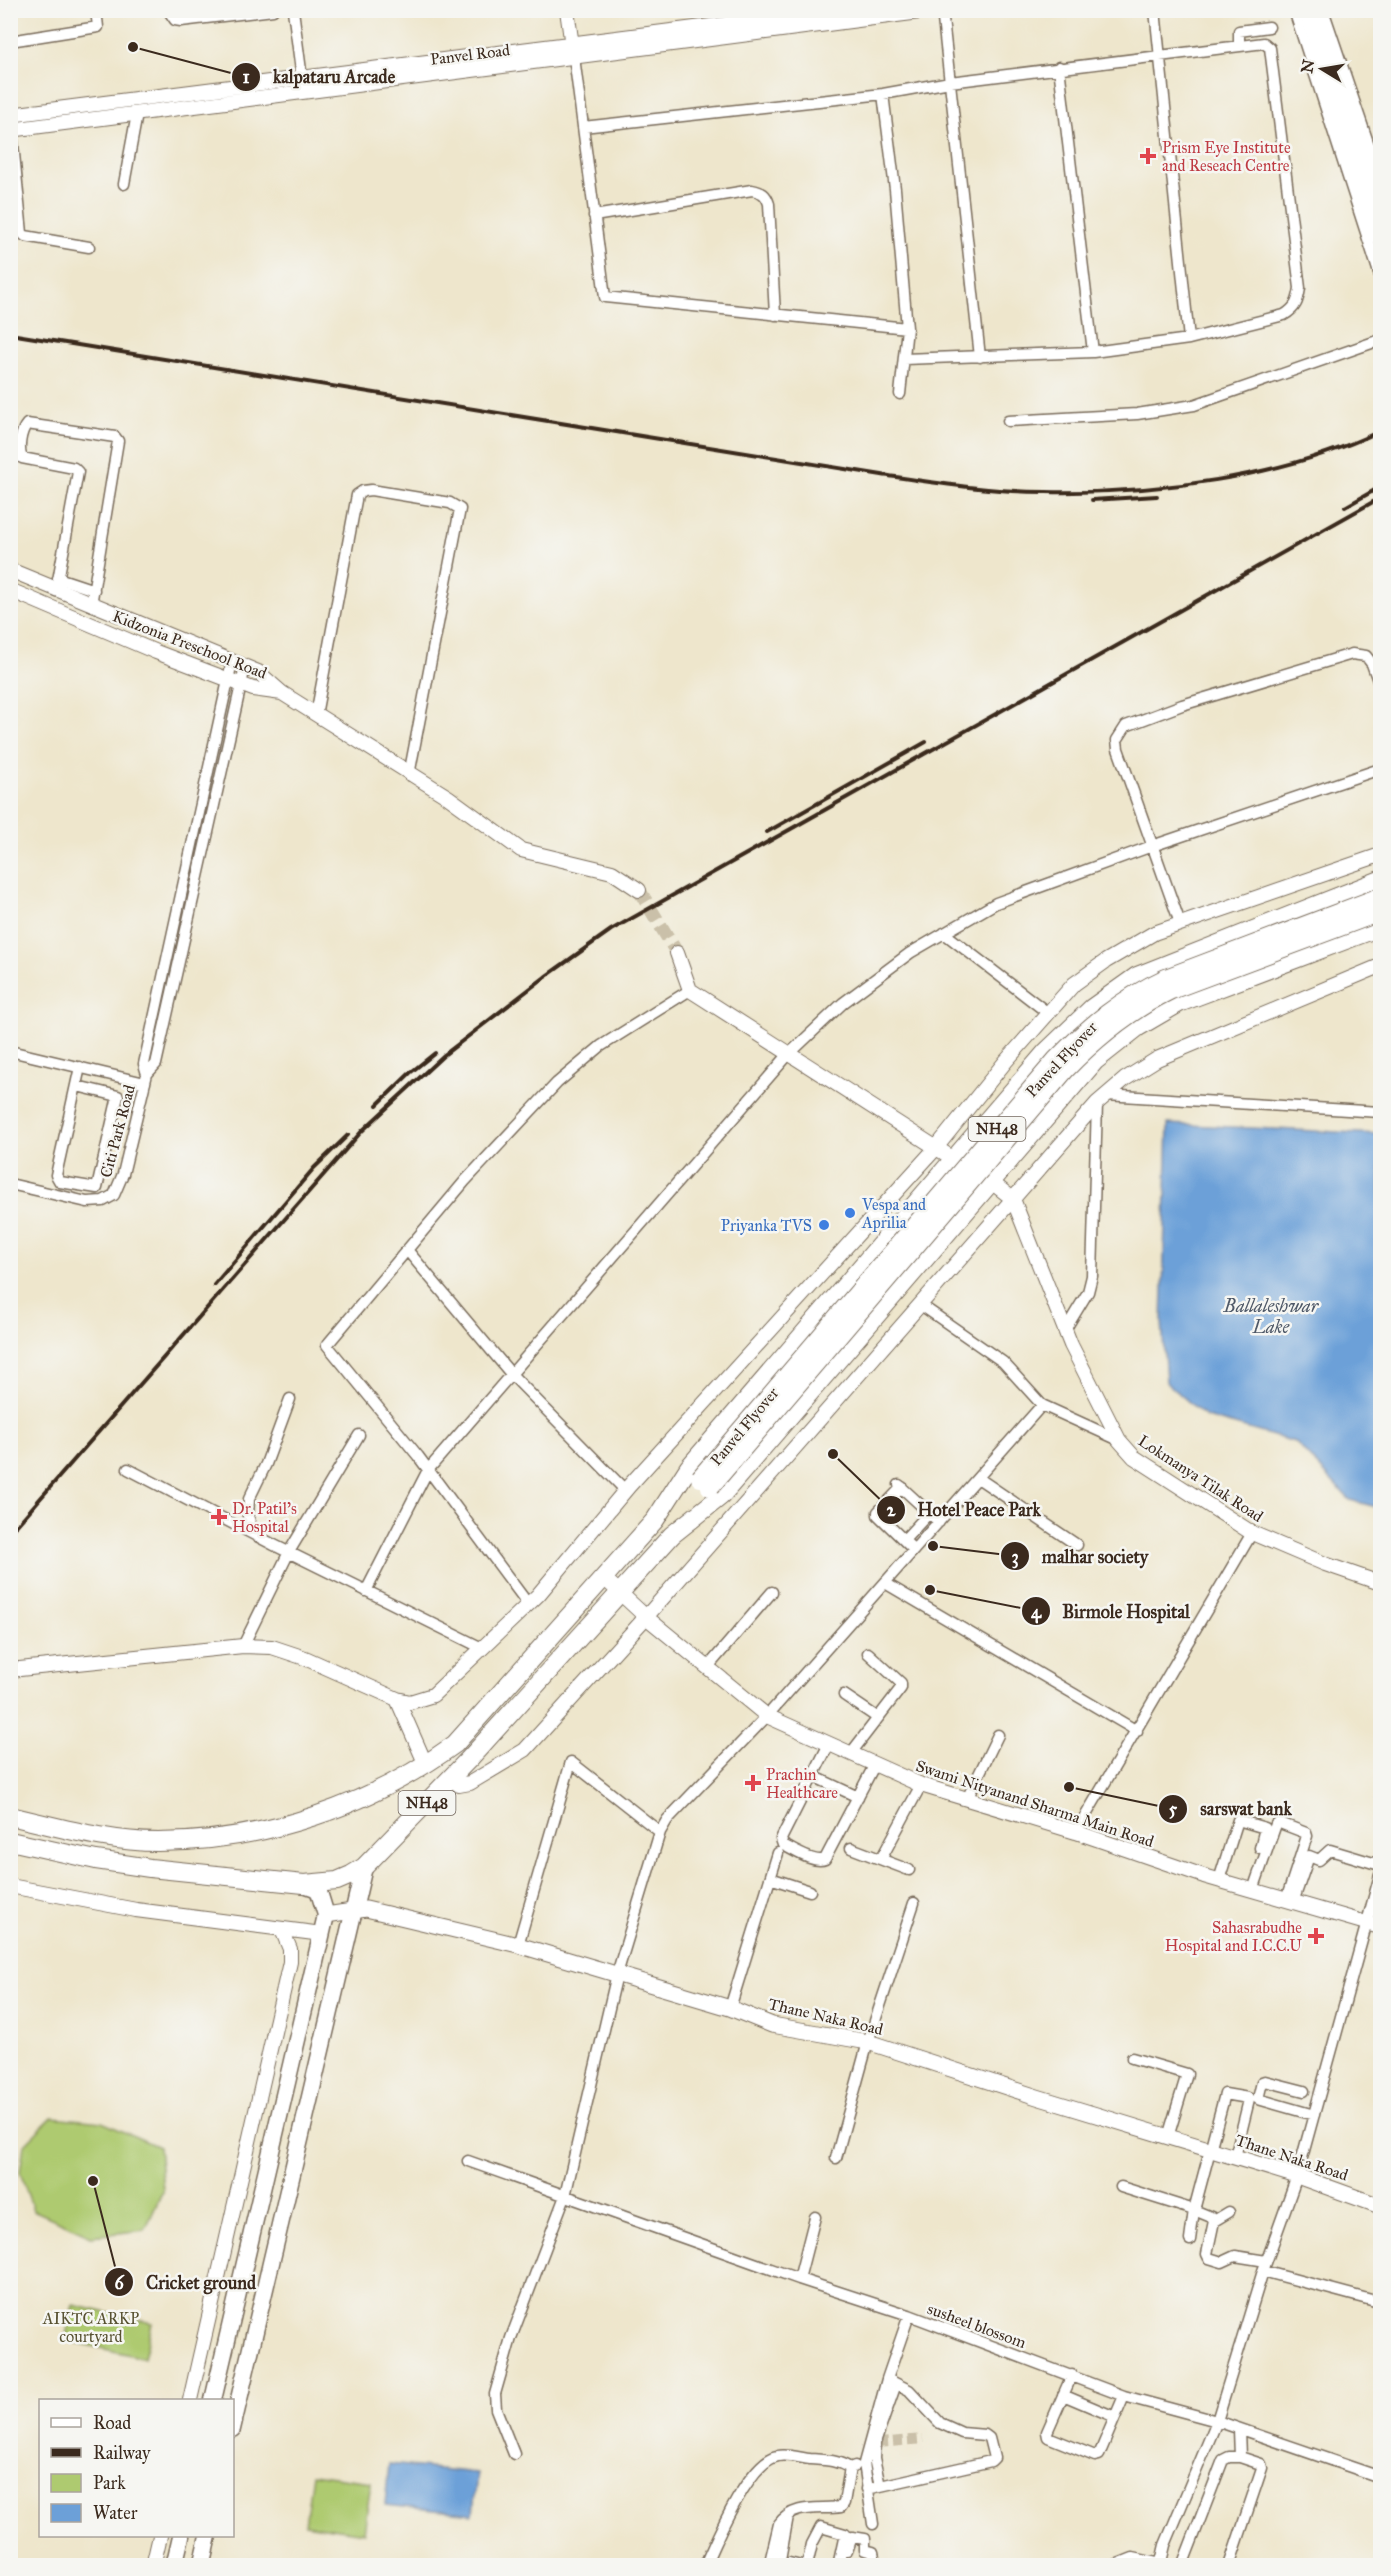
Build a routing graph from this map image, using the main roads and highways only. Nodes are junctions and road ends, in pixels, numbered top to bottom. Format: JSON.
{"nodes":[{"id":1,"x":1307,"y":10,"type":"edge"},
{"id":2,"x":1320,"y":10,"type":"edge"},
{"id":3,"x":1380,"y":187,"type":"edge"},
{"id":4,"x":1380,"y":237,"type":"edge"},
{"id":5,"x":1380,"y":880,"type":"edge"},
{"id":6,"x":1380,"y":897,"type":"edge"},
{"id":7,"x":1380,"y":912,"type":"edge"},
{"id":8,"x":1380,"y":927,"type":"edge"},
{"id":9,"x":705,"y":1482,"type":"junction"},
{"id":10,"x":655,"y":1520,"type":"junction"},
{"id":11,"x":672,"y":1535,"type":"junction"},
{"id":12,"x":10,"y":1816,"type":"edge"},
{"id":13,"x":10,"y":1841,"type":"edge"},
{"id":14,"x":364,"y":1867,"type":"junction"},
{"id":15,"x":304,"y":1884,"type":"junction"},
{"id":16,"x":354,"y":1909,"type":"junction"},
{"id":17,"x":326,"y":1916,"type":"junction"},
{"id":18,"x":1380,"y":2206,"type":"edge"},
{"id":19,"x":213,"y":2399,"type":"edge"},
{"id":20,"x":234,"y":2420,"type":"edge"},
{"id":21,"x":181,"y":2537,"type":"edge"},
{"id":22,"x":207,"y":2537,"type":"edge"},
{"id":23,"x":174,"y":2565,"type":"edge"},
{"id":24,"x":201,"y":2565,"type":"edge"}],
"edges":[{"from":1,"to":4,"type":"main road"},
{"from":2,"to":3,"type":"main road"},
{"from":5,"to":10,"type":"highway"},
{"from":6,"to":9,"type":"highway","name":"Panvel Flyover","number":"NH48","bridge":true},
{"from":7,"to":9,"type":"highway","name":"Panvel Flyover","number":"NH48","bridge":true},
{"from":8,"to":11,"type":"highway"},
{"from":9,"to":10,"type":"highway","name":"Panvel Flyover","number":"NH48"},
{"from":9,"to":11,"type":"highway","name":"Panvel Flyover","number":"NH48"},
{"from":10,"to":12,"type":"highway","number":"NH48"},
{"from":11,"to":14,"type":"highway","number":"NH48"},
{"from":13,"to":15,"type":"highway","number":"NH48"},
{"from":14,"to":15,"type":"highway","number":"NH48"},
{"from":14,"to":16,"type":"main road"},
{"from":15,"to":17,"type":"main road"},
{"from":16,"to":17,"type":"main road","name":"Thane Naka Road"},
{"from":16,"to":18,"type":"main road","name":"Thane Naka Road"},
{"from":16,"to":20,"type":"main road"},
{"from":17,"to":19,"type":"main road"},
{"from":21,"to":23,"type":"main road"},
{"from":22,"to":24,"type":"main road"}]}
